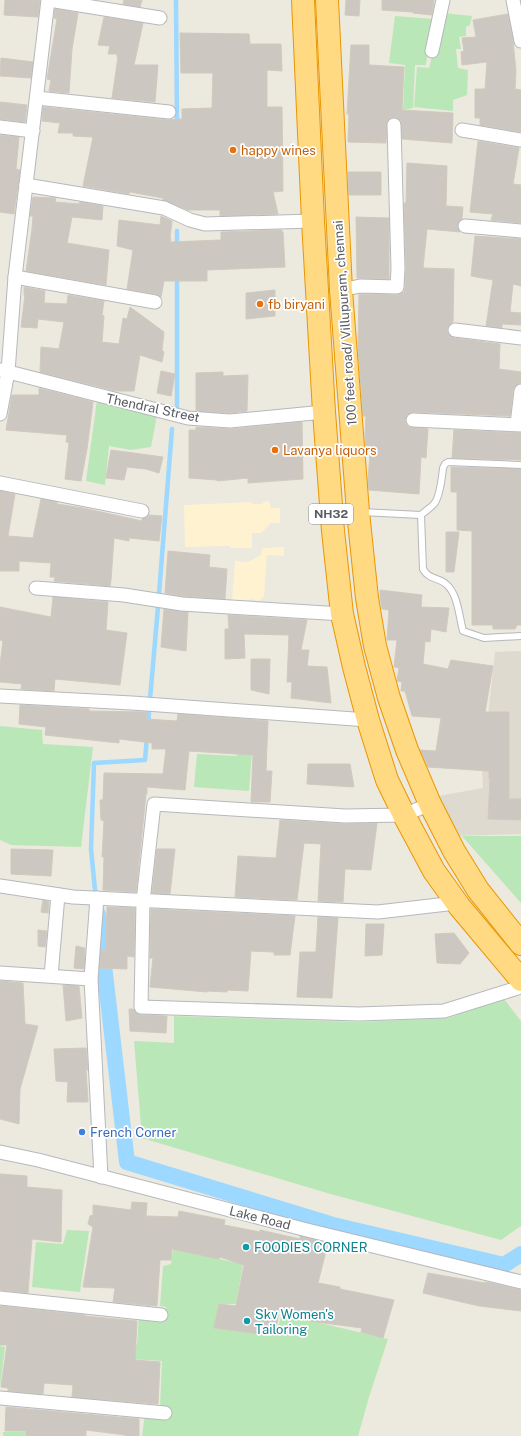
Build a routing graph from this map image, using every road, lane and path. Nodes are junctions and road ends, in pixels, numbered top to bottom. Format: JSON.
{"nodes":[{"id":1,"x":48,"y":0,"type":"edge"},
{"id":2,"x":303,"y":0,"type":"edge"},
{"id":3,"x":327,"y":0,"type":"edge"},
{"id":4,"x":443,"y":0,"type":"edge"},
{"id":5,"x":513,"y":0,"type":"edge"},
{"id":6,"x":160,"y":18,"type":"dead end"},
{"id":7,"x":521,"y":41,"type":"edge"},
{"id":8,"x":432,"y":51,"type":"dead end"},
{"id":9,"x":37,"y":98,"type":"junction"},
{"id":10,"x":169,"y":112,"type":"dead end"},
{"id":11,"x":394,"y":125,"type":"dead end"},
{"id":12,"x":0,"y":127,"type":"edge"},
{"id":13,"x":462,"y":130,"type":"dead end"},
{"id":14,"x":33,"y":131,"type":"junction"},
{"id":15,"x":521,"y":140,"type":"edge"},
{"id":16,"x":26,"y":185,"type":"junction"},
{"id":17,"x":313,"y":221,"type":"junction"},
{"id":18,"x":465,"y":226,"type":"dead end"},
{"id":19,"x":521,"y":231,"type":"edge"},
{"id":20,"x":15,"y":277,"type":"junction"},
{"id":21,"x":341,"y":290,"type":"junction"},
{"id":22,"x":155,"y":302,"type":"dead end"},
{"id":23,"x":455,"y":330,"type":"dead end"},
{"id":24,"x":521,"y":338,"type":"edge"},
{"id":25,"x":4,"y":371,"type":"edge"},
{"id":26,"x":521,"y":391,"type":"edge"},
{"id":27,"x":324,"y":412,"type":"junction"},
{"id":28,"x":0,"y":414,"type":"edge"},
{"id":29,"x":413,"y":420,"type":"dead end"},
{"id":30,"x":519,"y":424,"type":"edge"},
{"id":31,"x":521,"y":465,"type":"edge"},
{"id":32,"x":0,"y":484,"type":"edge"},
{"id":33,"x":142,"y":511,"type":"dead end"},
{"id":34,"x":358,"y":512,"type":"junction"},
{"id":35,"x":421,"y":515,"type":"junction"},
{"id":36,"x":36,"y":588,"type":"dead end"},
{"id":37,"x":342,"y":614,"type":"junction"},
{"id":38,"x":521,"y":636,"type":"edge"},
{"id":39,"x":0,"y":696,"type":"edge"},
{"id":40,"x":368,"y":720,"type":"junction"},
{"id":41,"x":430,"y":804,"type":"junction"},
{"id":42,"x":404,"y":816,"type":"junction"},
{"id":43,"x":0,"y":886,"type":"edge"},
{"id":44,"x":58,"y":895,"type":"junction"},
{"id":45,"x":97,"y":898,"type":"junction"},
{"id":46,"x":143,"y":901,"type":"junction"},
{"id":47,"x":456,"y":902,"type":"junction"},
{"id":48,"x":521,"y":944,"type":"edge"},
{"id":49,"x":0,"y":973,"type":"edge"},
{"id":50,"x":51,"y":976,"type":"junction"},
{"id":51,"x":91,"y":979,"type":"junction"},
{"id":52,"x":521,"y":980,"type":"edge"},
{"id":53,"x":521,"y":987,"type":"edge"},
{"id":54,"x":0,"y":1152,"type":"edge"},
{"id":55,"x":101,"y":1176,"type":"junction"},
{"id":56,"x":521,"y":1282,"type":"edge"},
{"id":57,"x":0,"y":1298,"type":"edge"},
{"id":58,"x":161,"y":1315,"type":"dead end"},
{"id":59,"x":0,"y":1398,"type":"edge"},
{"id":60,"x":165,"y":1413,"type":"dead end"}],
"edges":[{"from":1,"to":6,"type":"street"},
{"from":1,"to":9,"type":"street"},
{"from":2,"to":17,"type":"highway","name":"100 feet road/ Villupuram, chennai","number":"NH32"},
{"from":3,"to":21,"type":"highway","name":"100 feet road/ Villupuram, chennai","number":"NH32"},
{"from":4,"to":8,"type":"street"},
{"from":5,"to":7,"type":"street"},
{"from":9,"to":10,"type":"street"},
{"from":9,"to":14,"type":"street"},
{"from":11,"to":21,"type":"street"},
{"from":12,"to":14,"type":"street"},
{"from":13,"to":15,"type":"street"},
{"from":14,"to":16,"type":"street"},
{"from":16,"to":17,"type":"street"},
{"from":16,"to":20,"type":"street"},
{"from":17,"to":27,"type":"highway","name":"100 feet road/ Villupuram, chennai","number":"NH32"},
{"from":18,"to":19,"type":"street"},
{"from":20,"to":22,"type":"street"},
{"from":20,"to":25,"type":"street"},
{"from":21,"to":34,"type":"highway","name":"100 feet road/ Villupuram, chennai","number":"NH32"},
{"from":23,"to":24,"type":"street"},
{"from":25,"to":27,"type":"street","name":"Thendral Street"},
{"from":25,"to":28,"type":"street"},
{"from":26,"to":30,"type":"street"},
{"from":27,"to":37,"type":"highway","name":"100 feet road/ Villupuram, chennai","number":"NH32"},
{"from":29,"to":30,"type":"street"},
{"from":31,"to":35,"type":"lane"},
{"from":32,"to":33,"type":"street"},
{"from":34,"to":35,"type":"lane"},
{"from":34,"to":41,"type":"highway","name":"100 feet road/ Villupuram, chennai","number":"NH32"},
{"from":35,"to":38,"type":"lane"},
{"from":36,"to":37,"type":"street"},
{"from":37,"to":40,"type":"highway","name":"100 feet road/ Villupuram, chennai","number":"NH32"},
{"from":39,"to":40,"type":"street"},
{"from":40,"to":42,"type":"highway","name":"100 feet road/ Villupuram, chennai","number":"NH32"},
{"from":41,"to":42,"type":"street"},
{"from":41,"to":48,"type":"highway","name":"100 feet road/ Villupuram, chennai","number":"NH32"},
{"from":42,"to":46,"type":"street"},
{"from":42,"to":47,"type":"highway","name":"100 feet road/ Villupuram, chennai","number":"NH32"},
{"from":43,"to":44,"type":"street"},
{"from":44,"to":45,"type":"street"},
{"from":44,"to":50,"type":"street"},
{"from":45,"to":46,"type":"street"},
{"from":45,"to":51,"type":"street"},
{"from":46,"to":47,"type":"street"},
{"from":46,"to":53,"type":"street"},
{"from":47,"to":52,"type":"highway","name":"100 feet road/ Villupuram, chennai","number":"NH32"},
{"from":49,"to":50,"type":"street"},
{"from":50,"to":51,"type":"street"},
{"from":51,"to":55,"type":"street"},
{"from":54,"to":55,"type":"street","name":"Lake Road"},
{"from":55,"to":56,"type":"street","name":"Lake Road"},
{"from":57,"to":58,"type":"street"},
{"from":59,"to":60,"type":"street"}]}
